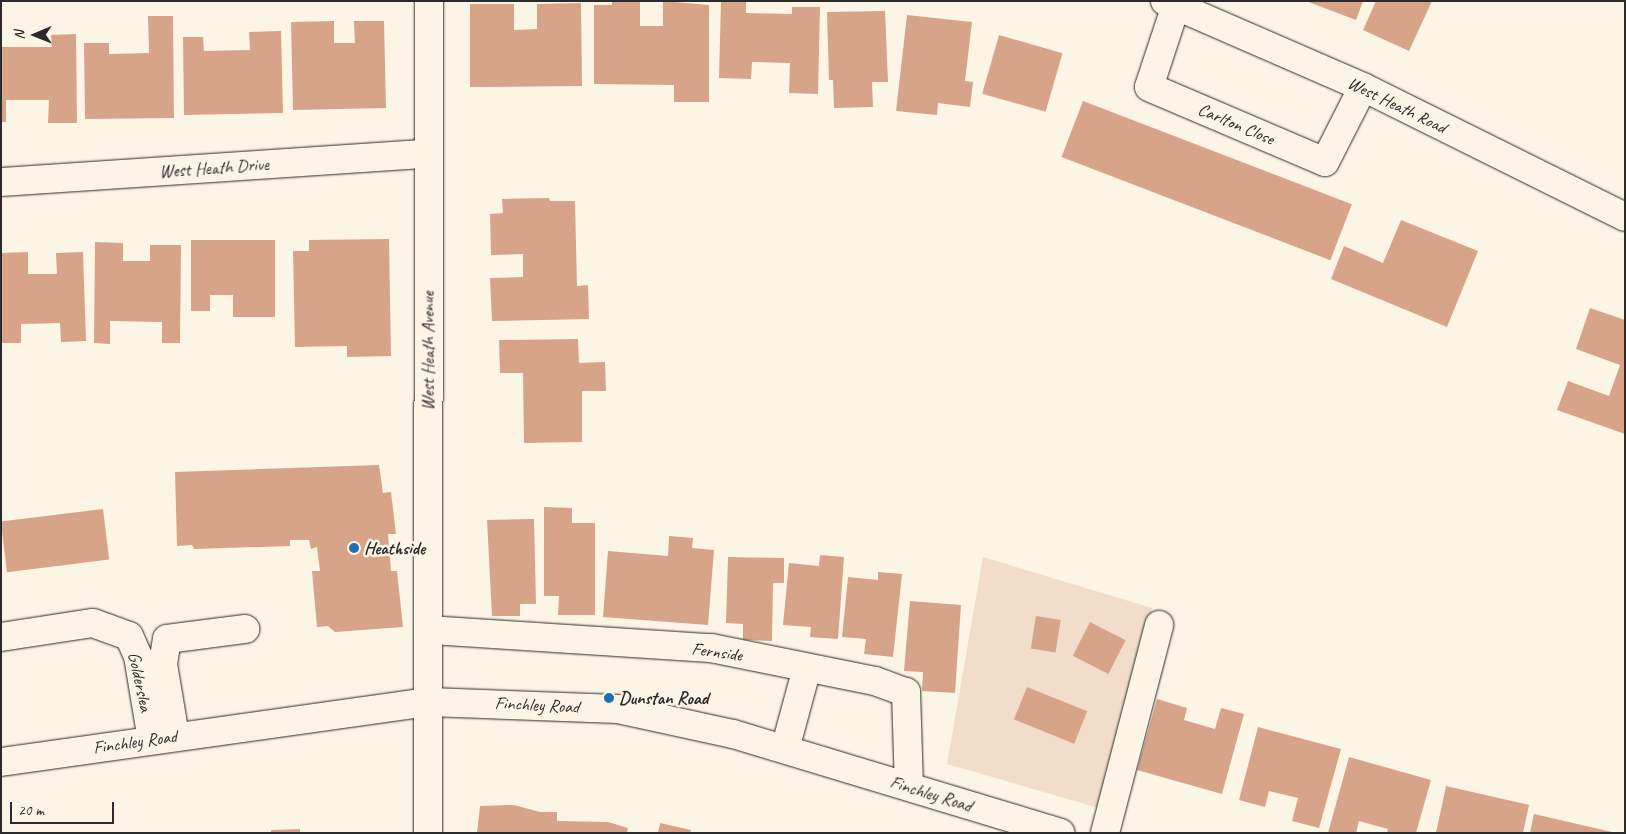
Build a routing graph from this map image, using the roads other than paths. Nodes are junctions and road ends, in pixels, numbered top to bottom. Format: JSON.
{"nodes":[{"id":1,"x":430,"y":1,"type":"edge"},
{"id":2,"x":1171,"y":3,"type":"edge"},
{"id":3,"x":1364,"y":87,"type":"junction"},
{"id":4,"x":427,"y":154,"type":"junction"},
{"id":5,"x":1,"y":182,"type":"edge"},
{"id":6,"x":1625,"y":217,"type":"edge"},
{"id":7,"x":1160,"y":625,"type":"dead end"},
{"id":8,"x":245,"y":629,"type":"dead end"},
{"id":9,"x":430,"y":630,"type":"junction"},
{"id":10,"x":1,"y":637,"type":"edge"},
{"id":11,"x":807,"y":668,"type":"junction"},
{"id":12,"x":429,"y":702,"type":"junction"},
{"id":13,"x":164,"y":738,"type":"junction"},
{"id":14,"x":785,"y":749,"type":"junction"},
{"id":15,"x":1,"y":762,"type":"edge"},
{"id":16,"x":909,"y":786,"type":"junction"},
{"id":17,"x":428,"y":833,"type":"edge"},
{"id":18,"x":1060,"y":833,"type":"edge"},
{"id":19,"x":1104,"y":833,"type":"edge"}],
"edges":[{"from":1,"to":4,"type":"street","name":"West Heath Avenue"},
{"from":2,"to":3,"type":"street","name":"West Heath Road"},
{"from":2,"to":3,"type":"street","name":"Carlton Close"},
{"from":3,"to":6,"type":"street","name":"West Heath Road"},
{"from":4,"to":5,"type":"street","name":"West Heath Drive"},
{"from":4,"to":9,"type":"street","name":"West Heath Avenue"},
{"from":7,"to":19,"type":"street"},
{"from":8,"to":13,"type":"street"},
{"from":9,"to":11,"type":"street","name":"Fernside"},
{"from":9,"to":12,"type":"street","name":"West Heath Avenue"},
{"from":10,"to":13,"type":"street","name":"Golderslea"},
{"from":11,"to":14,"type":"street"},
{"from":11,"to":16,"type":"street","name":"Fernside"},
{"from":12,"to":13,"type":"street","name":"Finchley Road"},
{"from":12,"to":14,"type":"street","name":"Finchley Road"},
{"from":12,"to":17,"type":"street"},
{"from":13,"to":15,"type":"street","name":"Finchley Road"},
{"from":14,"to":16,"type":"street","name":"Finchley Road"},
{"from":16,"to":18,"type":"street","name":"Finchley Road"}]}
